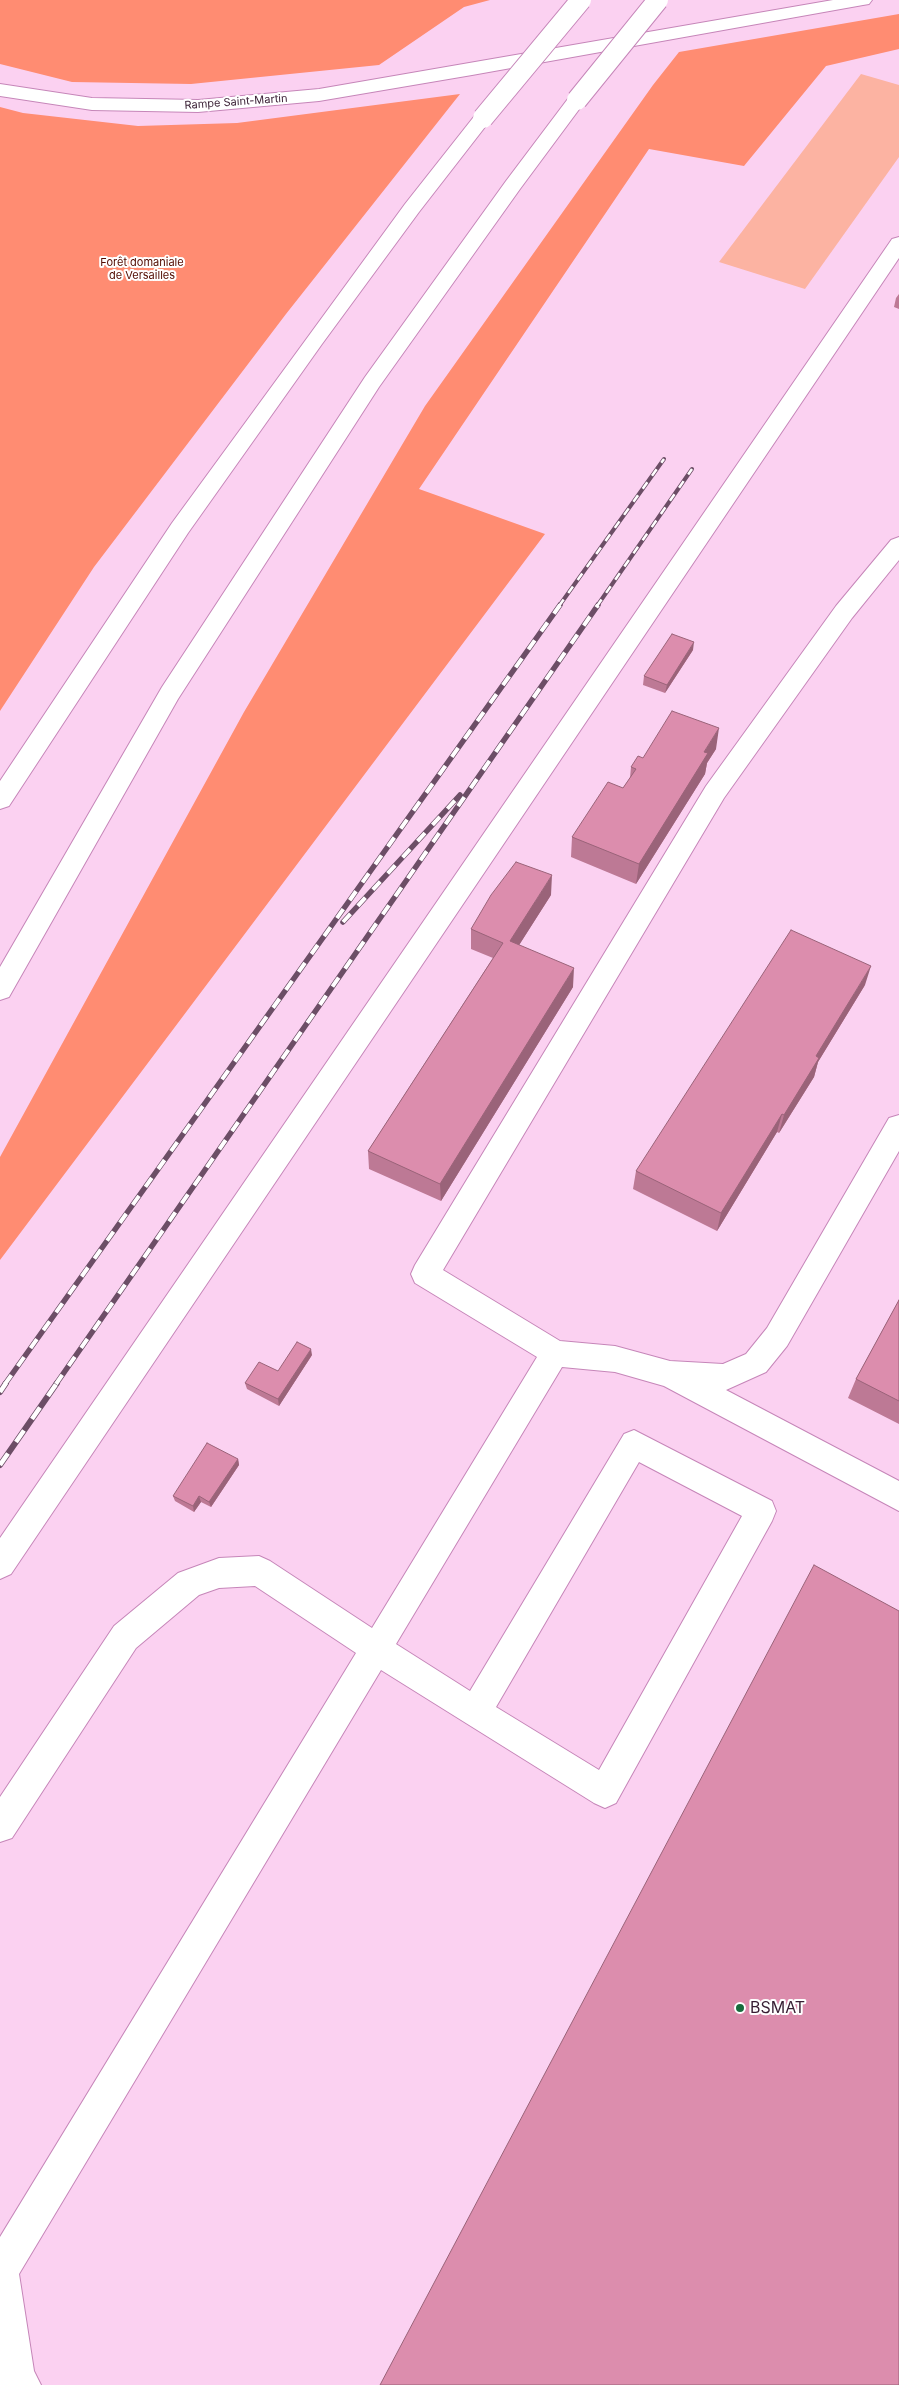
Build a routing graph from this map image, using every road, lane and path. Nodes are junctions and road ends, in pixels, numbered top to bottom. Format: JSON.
{"nodes":[{"id":1,"x":581,"y":0,"type":"edge"},
{"id":2,"x":658,"y":0,"type":"edge"},
{"id":3,"x":863,"y":0,"type":"edge"},
{"id":4,"x":0,"y":90,"type":"edge"},
{"id":5,"x":899,"y":243,"type":"edge"},
{"id":6,"x":899,"y":545,"type":"edge"},
{"id":7,"x":0,"y":800,"type":"edge"},
{"id":8,"x":0,"y":990,"type":"edge"},
{"id":9,"x":899,"y":1126,"type":"edge"},
{"id":10,"x":555,"y":1353,"type":"junction"},
{"id":11,"x":670,"y":1374,"type":"junction"},
{"id":12,"x":899,"y":1497,"type":"edge"},
{"id":13,"x":0,"y":1564,"type":"edge"},
{"id":14,"x":376,"y":1650,"type":"junction"},
{"id":15,"x":475,"y":1712,"type":"junction"},
{"id":16,"x":0,"y":1826,"type":"edge"},
{"id":17,"x":13,"y":2378,"type":"edge"}],
"edges":[{"from":1,"to":7,"type":"main road","bridge":true},
{"from":2,"to":8,"type":"main road","bridge":true},
{"from":3,"to":4,"type":"main road","name":"Rampe Saint-Martin"},
{"from":5,"to":13,"type":"main road"},
{"from":6,"to":10,"type":"main road"},
{"from":9,"to":11,"type":"main road"},
{"from":10,"to":11,"type":"main road"},
{"from":10,"to":14,"type":"main road"},
{"from":11,"to":12,"type":"main road"},
{"from":14,"to":15,"type":"main road"},
{"from":14,"to":16,"type":"main road"},
{"from":14,"to":17,"type":"main road"},
{"from":15,"to":15,"type":"main road"}]}
